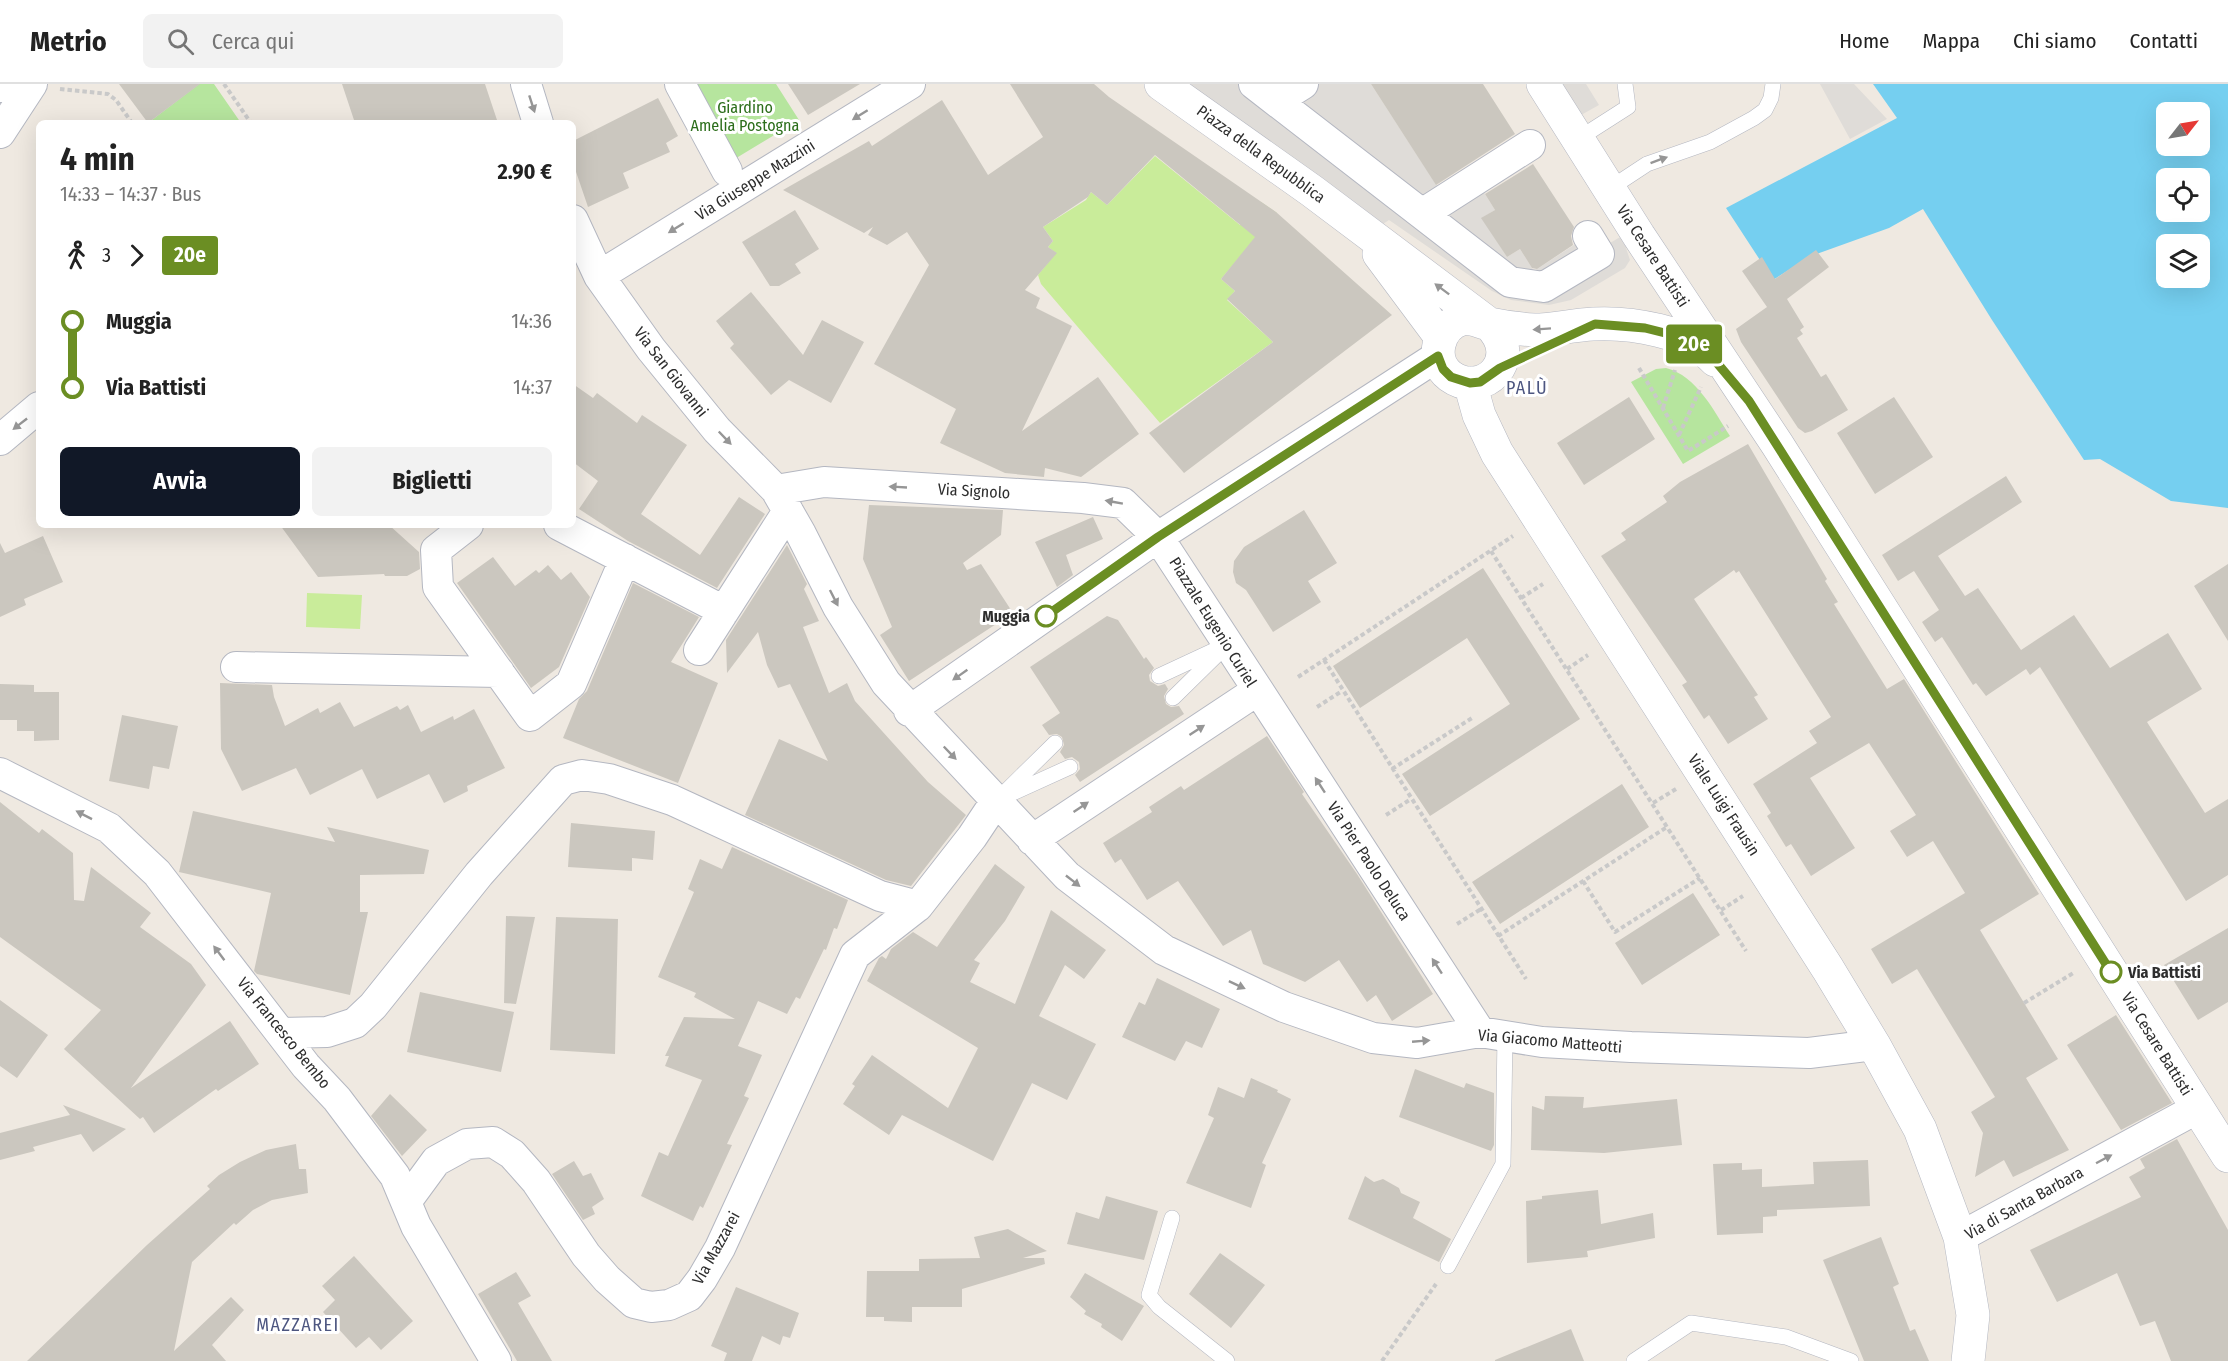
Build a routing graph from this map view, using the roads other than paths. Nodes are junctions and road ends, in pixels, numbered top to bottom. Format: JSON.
{"nodes":[{"id":1,"x":526,"y":84,"type":"edge"},
{"id":2,"x":680,"y":84,"type":"edge"},
{"id":3,"x":910,"y":84,"type":"edge"},
{"id":4,"x":1303,"y":84,"type":"edge"},
{"id":5,"x":1543,"y":84,"type":"edge"},
{"id":6,"x":1625,"y":84,"type":"edge"},
{"id":7,"x":1773,"y":84,"type":"edge"},
{"id":8,"x":22,"y":85,"type":"edge"},
{"id":9,"x":1163,"y":85,"type":"edge"},
{"id":10,"x":0,"y":87,"type":"edge"},
{"id":11,"x":1265,"y":93,"type":"edge"},
{"id":12,"x":537,"y":120,"type":"edge"},
{"id":13,"x":0,"y":133,"type":"edge"},
{"id":14,"x":1578,"y":139,"type":"junction"},
{"id":15,"x":1530,"y":145,"type":"dead end"},
{"id":16,"x":727,"y":171,"type":"dead end"},
{"id":17,"x":1609,"y":189,"type":"junction"},
{"id":18,"x":1422,"y":214,"type":"junction"},
{"id":19,"x":1356,"y":224,"type":"junction"},
{"id":20,"x":576,"y":232,"type":"edge"},
{"id":21,"x":1588,"y":236,"type":"dead end"},
{"id":22,"x":586,"y":270,"type":"edge"},
{"id":23,"x":1489,"y":324,"type":"junction"},
{"id":24,"x":1439,"y":346,"type":"junction"},
{"id":25,"x":1470,"y":383,"type":"junction"},
{"id":26,"x":36,"y":410,"type":"edge"},
{"id":27,"x":1741,"y":412,"type":"junction"},
{"id":28,"x":0,"y":440,"type":"edge"},
{"id":29,"x":782,"y":501,"type":"junction"},
{"id":30,"x":464,"y":528,"type":"edge"},
{"id":31,"x":565,"y":528,"type":"edge"},
{"id":32,"x":1158,"y":537,"type":"junction"},
{"id":33,"x":625,"y":559,"type":"junction"},
{"id":34,"x":724,"y":611,"type":"junction"},
{"id":35,"x":1228,"y":644,"type":"junction"},
{"id":36,"x":699,"y":650,"type":"dead end"},
{"id":37,"x":236,"y":667,"type":"dead end"},
{"id":38,"x":499,"y":672,"type":"junction"},
{"id":39,"x":1159,"y":676,"type":"dead end"},
{"id":40,"x":1258,"y":690,"type":"junction"},
{"id":41,"x":1173,"y":698,"type":"dead end"},
{"id":42,"x":909,"y":711,"type":"junction"},
{"id":43,"x":1055,"y":743,"type":"dead end"},
{"id":44,"x":1070,"y":767,"type":"dead end"},
{"id":45,"x":0,"y":773,"type":"edge"},
{"id":46,"x":996,"y":801,"type":"junction"},
{"id":47,"x":1032,"y":840,"type":"junction"},
{"id":48,"x":918,"y":906,"type":"junction"},
{"id":49,"x":280,"y":1033,"type":"junction"},
{"id":50,"x":1493,"y":1034,"type":"junction"},
{"id":51,"x":1874,"y":1045,"type":"junction"},
{"id":52,"x":2198,"y":1108,"type":"junction"},
{"id":53,"x":2228,"y":1156,"type":"edge"},
{"id":54,"x":406,"y":1202,"type":"junction"},
{"id":55,"x":1172,"y":1218,"type":"dead end"},
{"id":56,"x":1960,"y":1237,"type":"junction"},
{"id":57,"x":1448,"y":1266,"type":"road end"},
{"id":58,"x":496,"y":1361,"type":"edge"},
{"id":59,"x":1227,"y":1361,"type":"edge"},
{"id":60,"x":1634,"y":1361,"type":"edge"},
{"id":61,"x":1851,"y":1361,"type":"edge"},
{"id":62,"x":1968,"y":1361,"type":"edge"}],
"edges":[{"from":1,"to":12,"type":"street","one_way":true},
{"from":2,"to":16,"type":"street"},
{"from":3,"to":22,"type":"street","name":"Via Giuseppe Mazzini","one_way":true},
{"from":4,"to":11,"type":"street"},
{"from":5,"to":14,"type":"main road","name":"Via Cesare Battisti"},
{"from":6,"to":14,"type":"lane"},
{"from":17,"to":7,"type":"lane","one_way":true},
{"from":8,"to":10,"type":"street"},
{"from":8,"to":13,"type":"street"},
{"from":9,"to":19,"type":"main road","name":"Piazza della Repubblica"},
{"from":11,"to":18,"type":"street"},
{"from":14,"to":17,"type":"main road","name":"Via Cesare Battisti"},
{"from":15,"to":18,"type":"street"},
{"from":17,"to":27,"type":"main road","name":"Via Cesare Battisti"},
{"from":18,"to":21,"type":"street"},
{"from":23,"to":19,"type":"main road","name":"Piazza della Repubblica","one_way":true},
{"from":19,"to":24,"type":"main road","name":"Piazza della Repubblica"},
{"from":20,"to":22,"type":"street","name":"Via San Giovanni"},
{"from":22,"to":29,"type":"street","name":"Via San Giovanni","one_way":true},
{"from":23,"to":24,"type":"main road"},
{"from":23,"to":25,"type":"main road"},
{"from":27,"to":23,"type":"main road","one_way":true},
{"from":24,"to":25,"type":"main road"},
{"from":24,"to":32,"type":"street"},
{"from":25,"to":51,"type":"main road","name":"Viale Luigi Frausin"},
{"from":26,"to":28,"type":"street","one_way":true},
{"from":27,"to":52,"type":"main road","name":"Via Cesare Battisti"},
{"from":32,"to":29,"type":"street","name":"Via Signolo","one_way":true},
{"from":29,"to":34,"type":"street"},
{"from":29,"to":42,"type":"street","name":"Via San Giovanni","one_way":true},
{"from":30,"to":38,"type":"street"},
{"from":31,"to":33,"type":"street"},
{"from":32,"to":35,"type":"street","name":"Piazzale Eugenio Curiel"},
{"from":32,"to":42,"type":"street","one_way":true},
{"from":33,"to":34,"type":"street"},
{"from":33,"to":38,"type":"street"},
{"from":34,"to":36,"type":"street"},
{"from":35,"to":39,"type":"lane"},
{"from":35,"to":40,"type":"street","name":"Piazzale Eugenio Curiel"},
{"from":35,"to":41,"type":"lane"},
{"from":37,"to":38,"type":"street"},
{"from":47,"to":40,"type":"street","name":"Piazzale Eugenio Curiel","one_way":true},
{"from":50,"to":40,"type":"street","name":"Via Pier Paolo Deluca","one_way":true},
{"from":42,"to":46,"type":"street","name":"Via San Giovanni","one_way":true},
{"from":43,"to":46,"type":"lane"},
{"from":44,"to":46,"type":"lane"},
{"from":49,"to":45,"type":"street","name":"Via Francesco Bembo","one_way":true},
{"from":46,"to":47,"type":"street","name":"Via Giacomo Matteotti"},
{"from":46,"to":48,"type":"street","name":"Via Mazzarei"},
{"from":47,"to":50,"type":"street","name":"Via Giacomo Matteotti","one_way":true},
{"from":48,"to":49,"type":"street"},
{"from":48,"to":54,"type":"street","name":"Via Mazzarei"},
{"from":49,"to":54,"type":"street","name":"Via Francesco Bembo"},
{"from":50,"to":51,"type":"street","name":"Via Giacomo Matteotti"},
{"from":50,"to":57,"type":"lane"},
{"from":51,"to":56,"type":"main road","name":"Viale Luigi Frausin"},
{"from":52,"to":53,"type":"main road","name":"Via Cesare Battisti"},
{"from":56,"to":52,"type":"street","name":"Via di Santa Barbara","one_way":true},
{"from":54,"to":58,"type":"street","name":"Via Francesco Bembo"},
{"from":55,"to":59,"type":"lane"},
{"from":56,"to":62,"type":"main road","name":"Via di Santa Barbara"},
{"from":60,"to":61,"type":"lane"}]}
